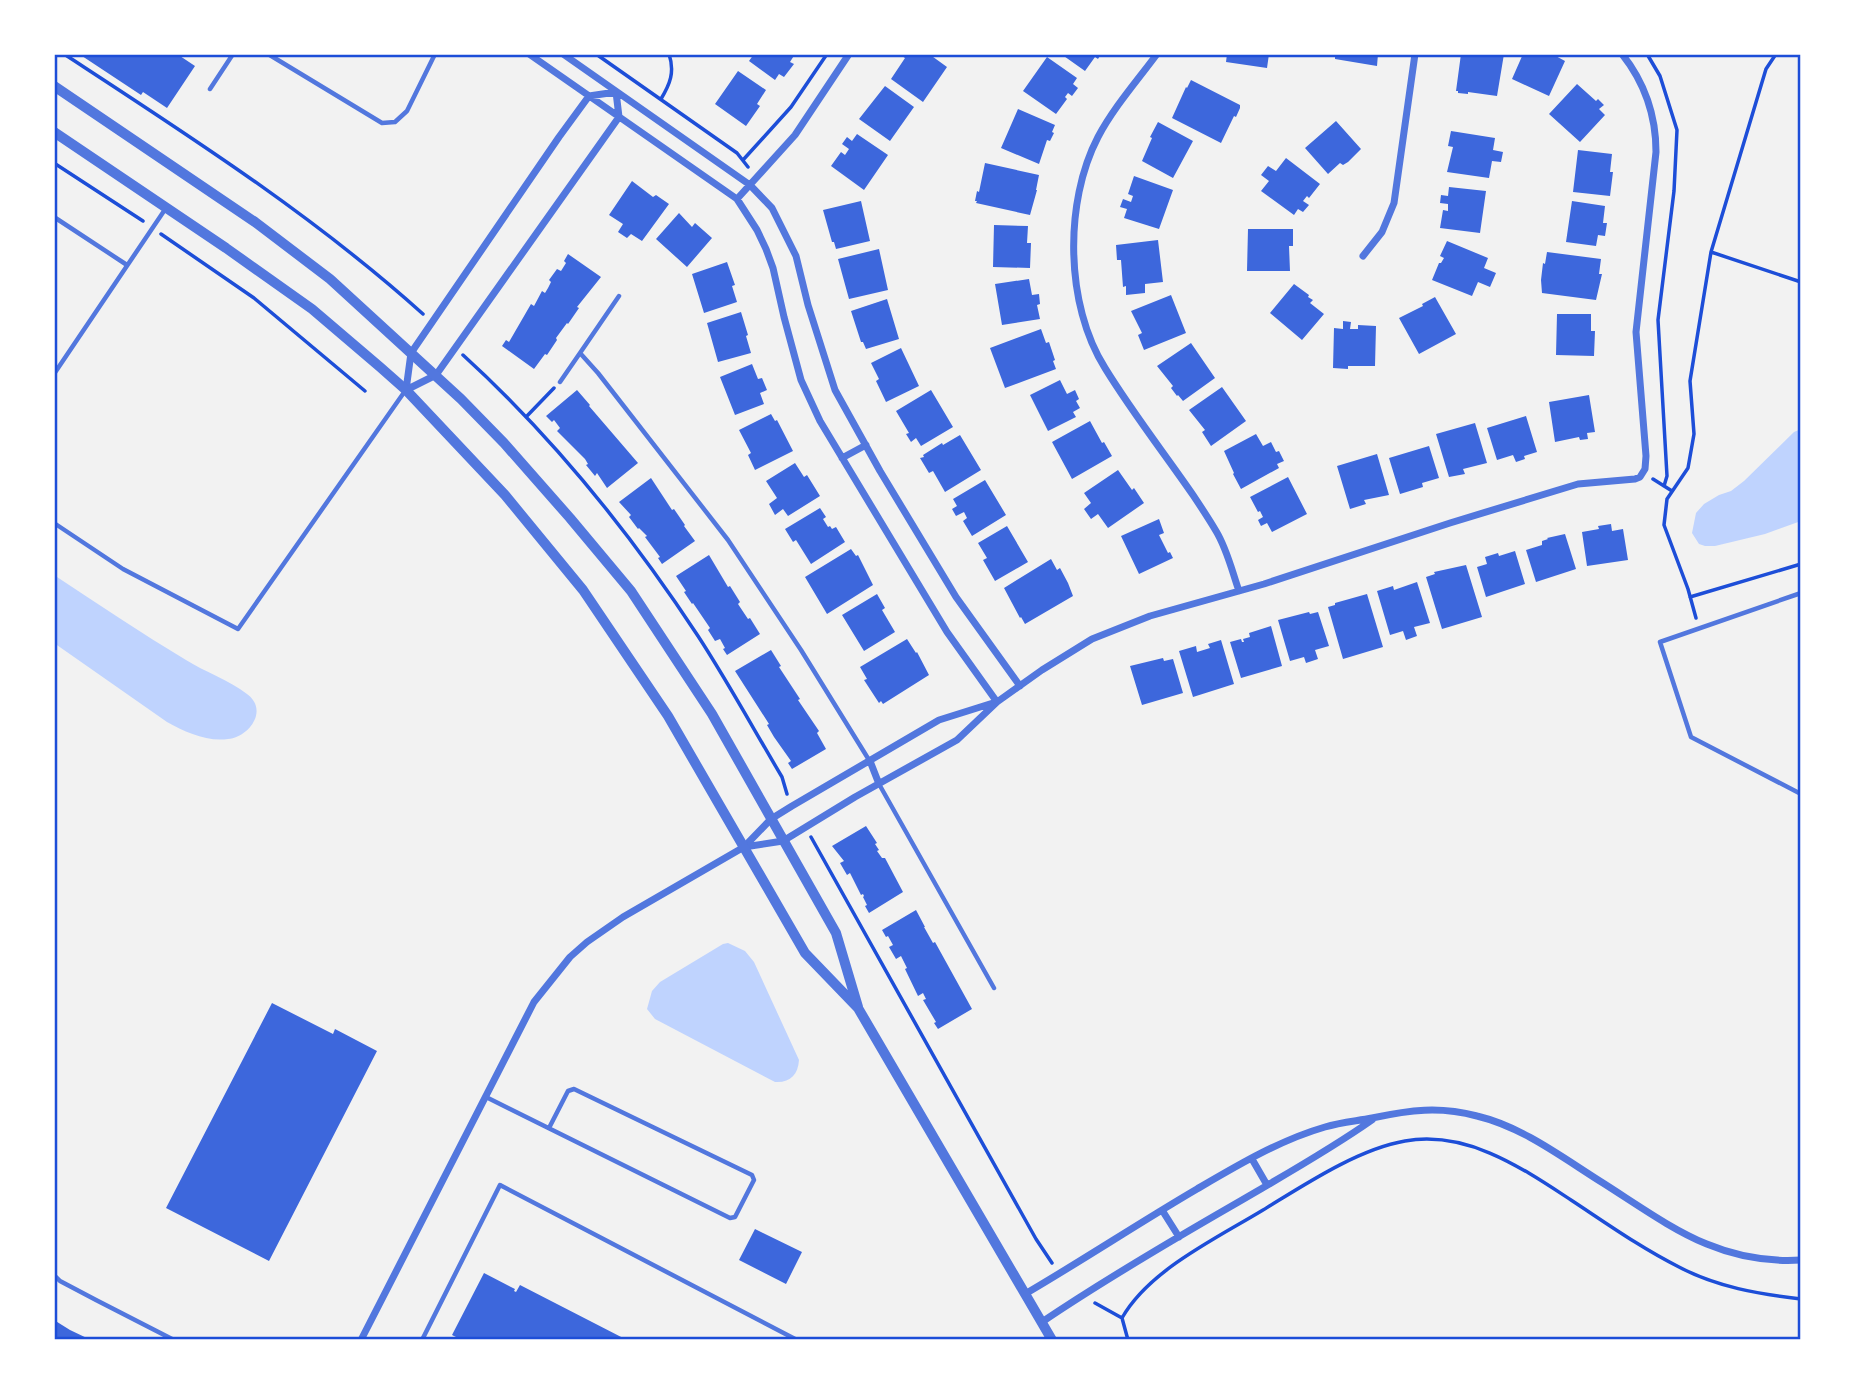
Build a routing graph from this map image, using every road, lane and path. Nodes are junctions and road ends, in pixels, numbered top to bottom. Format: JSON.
{"nodes":[{"id":1,"x":64,"y":54,"type":"edge"},
{"id":2,"x":233,"y":54,"type":"edge"},
{"id":3,"x":268,"y":54,"type":"edge"},
{"id":4,"x":435,"y":54,"type":"edge"},
{"id":5,"x":528,"y":54,"type":"edge"},
{"id":6,"x":563,"y":54,"type":"edge"},
{"id":7,"x":596,"y":54,"type":"edge"},
{"id":8,"x":668,"y":54,"type":"edge"},
{"id":9,"x":827,"y":54,"type":"edge"},
{"id":10,"x":849,"y":54,"type":"edge"},
{"id":11,"x":1157,"y":54,"type":"edge"},
{"id":12,"x":1415,"y":54,"type":"edge"},
{"id":13,"x":1622,"y":54,"type":"edge"},
{"id":14,"x":1647,"y":54,"type":"edge"},
{"id":15,"x":1776,"y":54,"type":"edge"},
{"id":16,"x":54,"y":86,"type":"edge"},
{"id":17,"x":210,"y":89,"type":"dead end"},
{"id":18,"x":616,"y":92,"type":"junction"},
{"id":19,"x":589,"y":96,"type":"junction"},
{"id":20,"x":661,"y":99,"type":"junction"},
{"id":21,"x":650,"y":116,"type":"junction"},
{"id":22,"x":619,"y":117,"type":"junction"},
{"id":23,"x":54,"y":132,"type":"edge"},
{"id":24,"x":743,"y":160,"type":"junction"},
{"id":25,"x":54,"y":163,"type":"edge"},
{"id":26,"x":753,"y":182,"type":"junction"},
{"id":27,"x":737,"y":199,"type":"junction"},
{"id":28,"x":166,"y":208,"type":"junction"},
{"id":29,"x":54,"y":217,"type":"edge"},
{"id":30,"x":153,"y":228,"type":"junction"},
{"id":31,"x":1711,"y":252,"type":"junction"},
{"id":32,"x":1363,"y":256,"type":"dead end"},
{"id":33,"x":127,"y":265,"type":"junction"},
{"id":34,"x":1801,"y":282,"type":"edge"},
{"id":35,"x":619,"y":296,"type":"dead end"},
{"id":36,"x":432,"y":323,"type":"junction"},
{"id":37,"x":456,"y":347,"type":"junction"},
{"id":38,"x":411,"y":353,"type":"junction"},
{"id":39,"x":580,"y":354,"type":"junction"},
{"id":40,"x":54,"y":374,"type":"edge"},
{"id":41,"x":436,"y":376,"type":"junction"},
{"id":42,"x":560,"y":382,"type":"joint"},
{"id":43,"x":406,"y":390,"type":"junction"},
{"id":44,"x":365,"y":391,"type":"dead end"},
{"id":45,"x":526,"y":417,"type":"junction"},
{"id":46,"x":866,"y":445,"type":"junction"},
{"id":47,"x":842,"y":458,"type":"junction"},
{"id":48,"x":1643,"y":473,"type":"junction"},
{"id":49,"x":1664,"y":486,"type":"junction"},
{"id":50,"x":1672,"y":491,"type":"junction"},
{"id":51,"x":54,"y":523,"type":"edge"},
{"id":52,"x":1801,"y":564,"type":"edge"},
{"id":53,"x":1239,"y":591,"type":"junction"},
{"id":54,"x":1801,"y":593,"type":"edge"},
{"id":55,"x":1690,"y":597,"type":"junction"},
{"id":56,"x":1699,"y":628,"type":"junction"},
{"id":57,"x":1020,"y":686,"type":"junction"},
{"id":58,"x":997,"y":702,"type":"junction"},
{"id":59,"x":870,"y":761,"type":"junction"},
{"id":60,"x":880,"y":784,"type":"junction"},
{"id":61,"x":787,"y":794,"type":"dead end"},
{"id":62,"x":1801,"y":794,"type":"edge"},
{"id":63,"x":771,"y":819,"type":"junction"},
{"id":64,"x":811,"y":836,"type":"dead end"},
{"id":65,"x":783,"y":841,"type":"junction"},
{"id":66,"x":744,"y":847,"type":"junction"},
{"id":67,"x":994,"y":988,"type":"dead end"},
{"id":68,"x":858,"y":1009,"type":"junction"},
{"id":69,"x":485,"y":1097,"type":"junction"},
{"id":70,"x":1376,"y":1117,"type":"junction"},
{"id":71,"x":549,"y":1128,"type":"junction"},
{"id":72,"x":1252,"y":1158,"type":"junction"},
{"id":73,"x":1267,"y":1185,"type":"junction"},
{"id":74,"x":1162,"y":1210,"type":"junction"},
{"id":75,"x":1179,"y":1237,"type":"junction"},
{"id":76,"x":1801,"y":1260,"type":"edge"},
{"id":77,"x":1051,"y":1262,"type":"dead end"},
{"id":78,"x":54,"y":1275,"type":"edge"},
{"id":79,"x":1025,"y":1294,"type":"junction"},
{"id":80,"x":1801,"y":1299,"type":"edge"},
{"id":81,"x":1093,"y":1301,"type":"dead end"},
{"id":82,"x":1122,"y":1318,"type":"junction"},
{"id":83,"x":1042,"y":1322,"type":"junction"},
{"id":84,"x":174,"y":1340,"type":"edge"},
{"id":85,"x":361,"y":1340,"type":"edge"},
{"id":86,"x":422,"y":1340,"type":"edge"},
{"id":87,"x":797,"y":1340,"type":"edge"},
{"id":88,"x":1052,"y":1340,"type":"edge"},
{"id":89,"x":1128,"y":1340,"type":"edge"}],
"edges":[{"from":1,"to":36,"type":"path"},
{"from":2,"to":17,"type":"lane"},
{"from":3,"to":4,"type":"lane"},
{"from":5,"to":19,"type":"street"},
{"from":6,"to":18,"type":"street"},
{"from":7,"to":20,"type":"path"},
{"from":8,"to":20,"type":"path"},
{"from":9,"to":24,"type":"path"},
{"from":10,"to":26,"type":"street"},
{"from":11,"to":53,"type":"street"},
{"from":12,"to":32,"type":"street"},
{"from":13,"to":48,"type":"street"},
{"from":14,"to":49,"type":"path"},
{"from":15,"to":31,"type":"path"},
{"from":16,"to":38,"type":"street"},
{"from":18,"to":19,"type":"street"},
{"from":18,"to":21,"type":"street"},
{"from":18,"to":22,"type":"street"},
{"from":19,"to":22,"type":"street"},
{"from":19,"to":36,"type":"street"},
{"from":20,"to":21,"type":"path"},
{"from":20,"to":24,"type":"path"},
{"from":21,"to":26,"type":"street"},
{"from":22,"to":27,"type":"street"},
{"from":22,"to":37,"type":"street"},
{"from":23,"to":28,"type":"street"},
{"from":24,"to":26,"type":"path"},
{"from":25,"to":30,"type":"path"},
{"from":26,"to":27,"type":"street"},
{"from":26,"to":46,"type":"street"},
{"from":27,"to":47,"type":"street"},
{"from":28,"to":30,"type":"lane"},
{"from":28,"to":43,"type":"street"},
{"from":29,"to":33,"type":"lane"},
{"from":30,"to":33,"type":"lane"},
{"from":30,"to":44,"type":"path"},
{"from":31,"to":34,"type":"path"},
{"from":31,"to":50,"type":"path"},
{"from":33,"to":40,"type":"lane"},
{"from":35,"to":39,"type":"lane"},
{"from":36,"to":38,"type":"street"},
{"from":37,"to":41,"type":"street"},
{"from":37,"to":45,"type":"path"},
{"from":38,"to":41,"type":"street"},
{"from":38,"to":43,"type":"street"},
{"from":39,"to":42,"type":"lane"},
{"from":39,"to":59,"type":"lane"},
{"from":41,"to":43,"type":"street"},
{"from":41,"to":63,"type":"street"},
{"from":42,"to":45,"type":"path"},
{"from":43,"to":51,"type":"lane"},
{"from":43,"to":66,"type":"street"},
{"from":45,"to":61,"type":"path"},
{"from":46,"to":47,"type":"street"},
{"from":46,"to":57,"type":"street"},
{"from":47,"to":58,"type":"street"},
{"from":48,"to":49,"type":"path"},
{"from":48,"to":53,"type":"street"},
{"from":49,"to":50,"type":"path"},
{"from":50,"to":55,"type":"path"},
{"from":52,"to":55,"type":"path"},
{"from":53,"to":57,"type":"street"},
{"from":54,"to":56,"type":"lane"},
{"from":55,"to":56,"type":"path"},
{"from":56,"to":62,"type":"lane"},
{"from":57,"to":58,"type":"street"},
{"from":58,"to":59,"type":"street"},
{"from":58,"to":60,"type":"street"},
{"from":59,"to":60,"type":"street"},
{"from":59,"to":63,"type":"street"},
{"from":60,"to":65,"type":"street"},
{"from":60,"to":67,"type":"lane"},
{"from":63,"to":65,"type":"street"},
{"from":63,"to":66,"type":"street"},
{"from":64,"to":77,"type":"path"},
{"from":65,"to":66,"type":"street"},
{"from":65,"to":68,"type":"street"},
{"from":66,"to":68,"type":"street"},
{"from":66,"to":69,"type":"street"},
{"from":68,"to":79,"type":"street"},
{"from":69,"to":71,"type":"lane"},
{"from":69,"to":85,"type":"street"},
{"from":70,"to":72,"type":"street"},
{"from":70,"to":73,"type":"street"},
{"from":70,"to":76,"type":"street"},
{"from":71,"to":71,"type":"lane"},
{"from":72,"to":73,"type":"street"},
{"from":72,"to":74,"type":"street"},
{"from":73,"to":75,"type":"street"},
{"from":74,"to":75,"type":"street"},
{"from":74,"to":79,"type":"street"},
{"from":75,"to":83,"type":"street"},
{"from":78,"to":84,"type":"lane"},
{"from":79,"to":83,"type":"street"},
{"from":80,"to":82,"type":"path"},
{"from":81,"to":82,"type":"path"},
{"from":82,"to":89,"type":"path"},
{"from":83,"to":88,"type":"street"},
{"from":86,"to":87,"type":"lane"}]}
